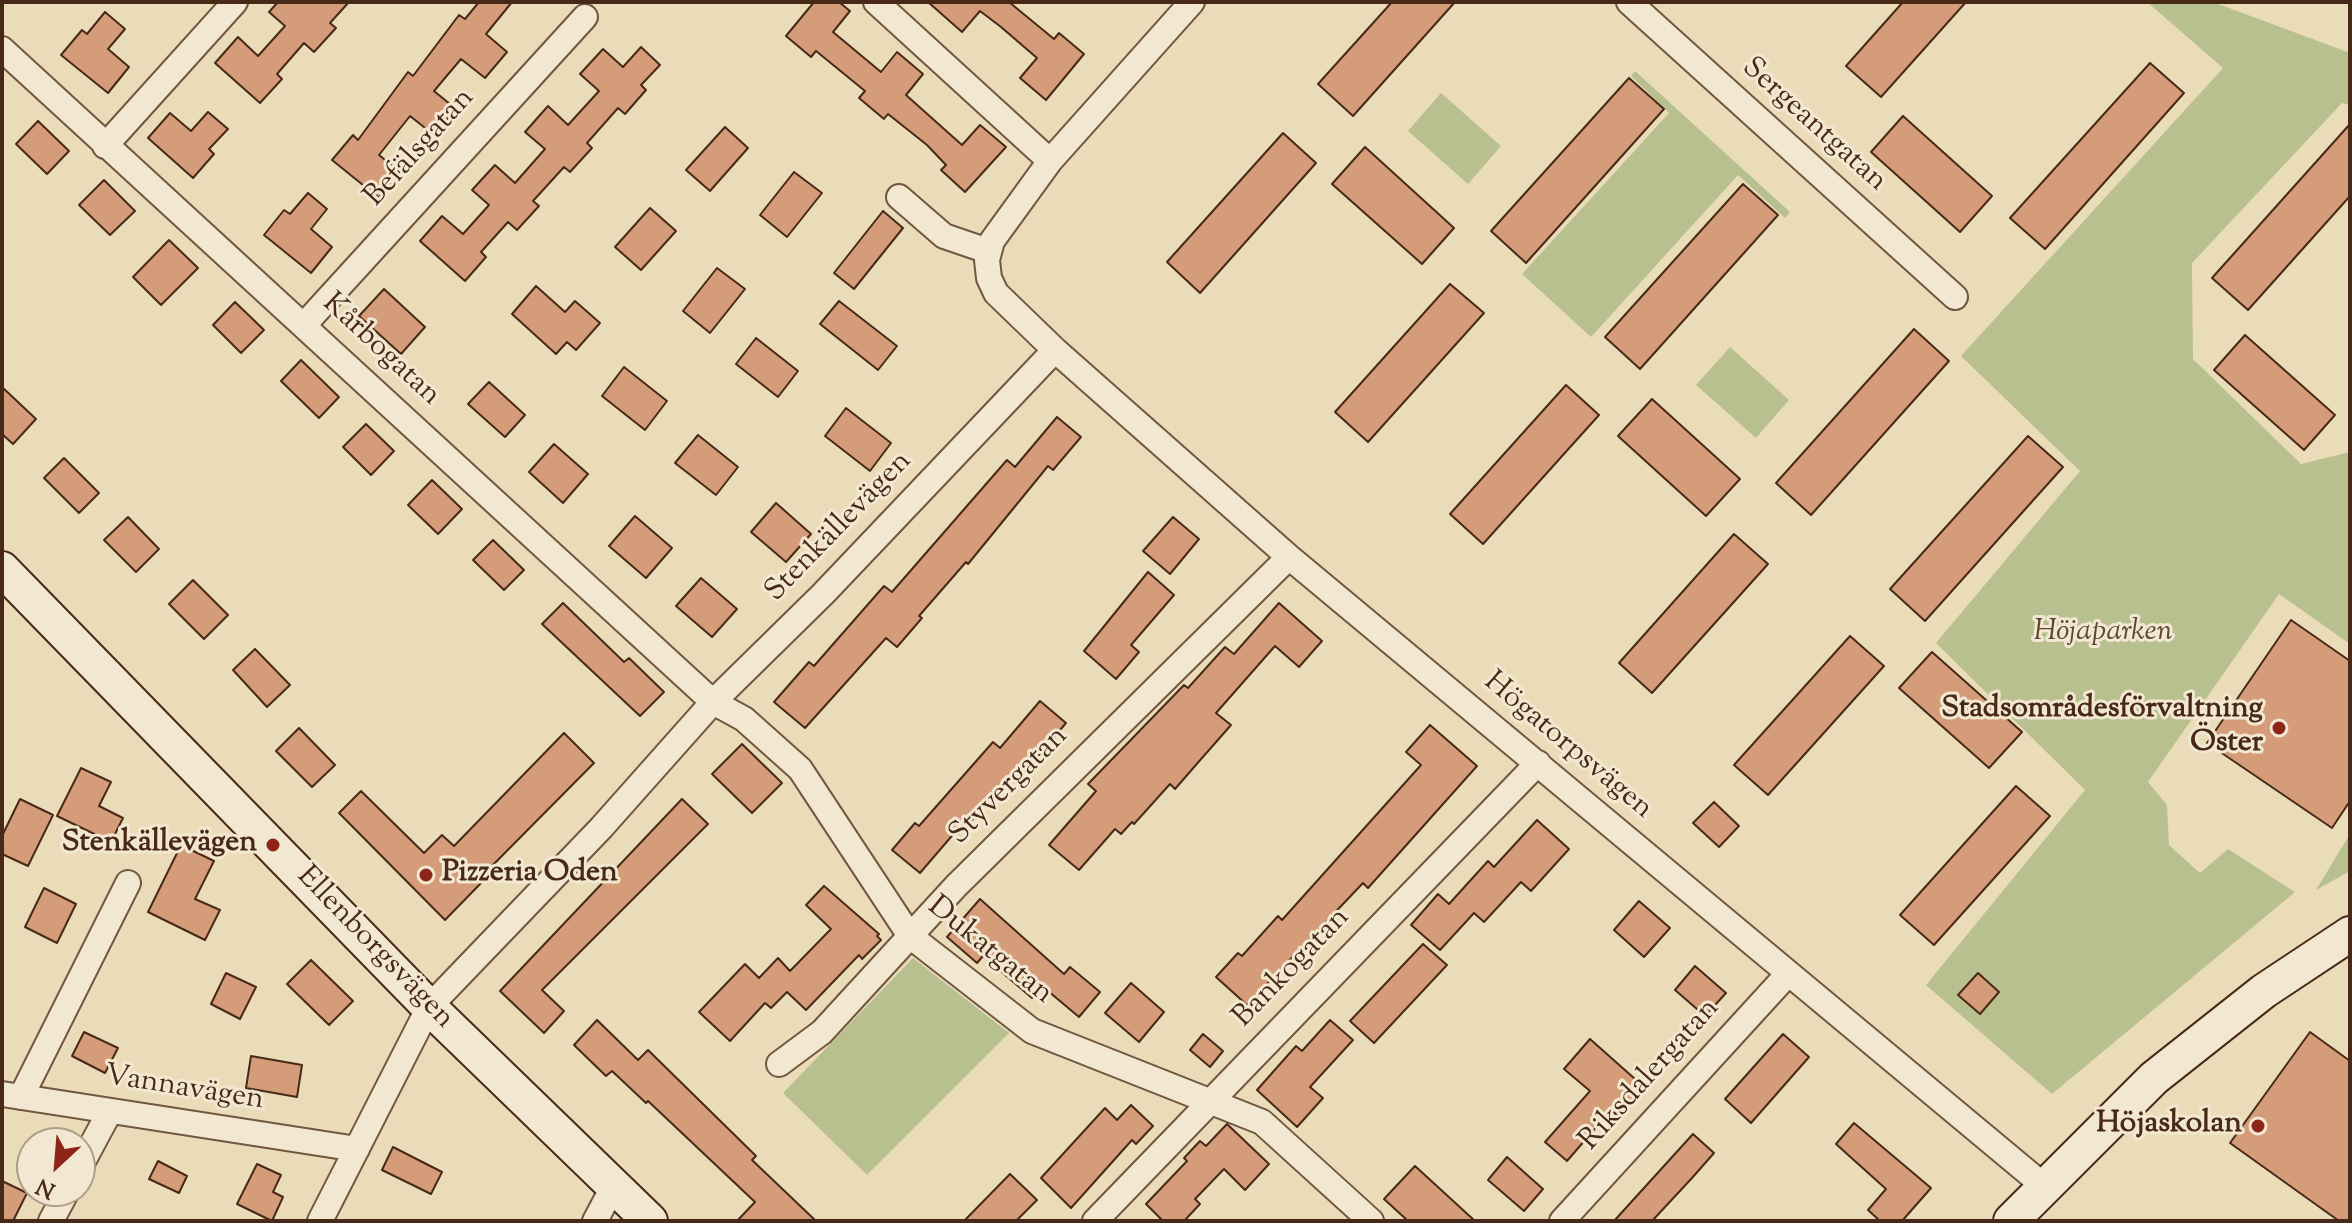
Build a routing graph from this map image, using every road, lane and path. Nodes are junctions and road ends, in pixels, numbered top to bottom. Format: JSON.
{"nodes":[{"id":1,"x":235,"y":2,"type":"edge"},
{"id":2,"x":876,"y":2,"type":"edge"},
{"id":3,"x":1192,"y":2,"type":"edge"},
{"id":4,"x":1629,"y":2,"type":"edge"},
{"id":5,"x":585,"y":17,"type":"dead end"},
{"id":6,"x":2,"y":49,"type":"edge"},
{"id":7,"x":105,"y":146,"type":"junction"},
{"id":8,"x":1050,"y":161,"type":"junction"},
{"id":9,"x":899,"y":197,"type":"dead end"},
{"id":10,"x":988,"y":251,"type":"junction"},
{"id":11,"x":1955,"y":297,"type":"dead end"},
{"id":12,"x":304,"y":325,"type":"junction"},
{"id":13,"x":1055,"y":350,"type":"junction"},
{"id":14,"x":1289,"y":557,"type":"junction"},
{"id":15,"x":2,"y":569,"type":"edge"},
{"id":16,"x":713,"y":702,"type":"junction"},
{"id":17,"x":1538,"y":763,"type":"junction"},
{"id":18,"x":128,"y":883,"type":"dead end"},
{"id":19,"x":2350,"y":934,"type":"edge"},
{"id":20,"x":910,"y":936,"type":"junction"},
{"id":21,"x":1787,"y":975,"type":"junction"},
{"id":22,"x":429,"y":1007,"type":"junction"},
{"id":23,"x":779,"y":1064,"type":"dead end"},
{"id":24,"x":11,"y":1096,"type":"edge"},
{"id":25,"x":1209,"y":1101,"type":"junction"},
{"id":26,"x":110,"y":1111,"type":"junction"},
{"id":27,"x":96,"y":1137,"type":"edge"},
{"id":28,"x":357,"y":1149,"type":"junction"},
{"id":29,"x":2044,"y":1186,"type":"junction"},
{"id":30,"x":613,"y":1187,"type":"junction"},
{"id":31,"x":320,"y":1221,"type":"edge"},
{"id":32,"x":595,"y":1221,"type":"edge"},
{"id":33,"x":650,"y":1221,"type":"edge"},
{"id":34,"x":1095,"y":1221,"type":"edge"},
{"id":35,"x":1371,"y":1221,"type":"edge"},
{"id":36,"x":1562,"y":1221,"type":"edge"},
{"id":37,"x":2011,"y":1221,"type":"edge"}],
"edges":[{"from":1,"to":7,"type":"street"},
{"from":2,"to":8,"type":"street"},
{"from":3,"to":8,"type":"street"},
{"from":4,"to":11,"type":"street","name":"Sergeantgatan"},
{"from":5,"to":12,"type":"street","name":"Befälsgatan"},
{"from":6,"to":7,"type":"street","name":"Kårbogatan"},
{"from":7,"to":12,"type":"street","name":"Kårbogatan"},
{"from":8,"to":10,"type":"street"},
{"from":9,"to":10,"type":"street"},
{"from":10,"to":13,"type":"street"},
{"from":12,"to":16,"type":"street","name":"Kårbogatan"},
{"from":13,"to":14,"type":"street","name":"Högatorpsvägen"},
{"from":13,"to":16,"type":"street","name":"Stenkällevägen"},
{"from":14,"to":17,"type":"street","name":"Högatorpsvägen"},
{"from":14,"to":20,"type":"street","name":"Styvergatan"},
{"from":15,"to":22,"type":"street","name":"Ellenborgsvägen"},
{"from":16,"to":20,"type":"street","name":"Dukatgatan"},
{"from":16,"to":22,"type":"street","name":"Stenkällevägen"},
{"from":17,"to":21,"type":"street","name":"Högatorpsvägen"},
{"from":17,"to":25,"type":"street","name":"Bankogatan"},
{"from":18,"to":24,"type":"street"},
{"from":19,"to":29,"type":"street"},
{"from":20,"to":23,"type":"street","name":"Styvergatan"},
{"from":20,"to":25,"type":"street","name":"Dukatgatan"},
{"from":21,"to":29,"type":"street","name":"Högatorpsvägen"},
{"from":21,"to":36,"type":"street","name":"Riksdalergatan"},
{"from":22,"to":28,"type":"street","name":"Stenkällevägen"},
{"from":22,"to":30,"type":"street","name":"Ellenborgsvägen"},
{"from":24,"to":26,"type":"street","name":"Vannavägen"},
{"from":25,"to":34,"type":"street","name":"Bankogatan"},
{"from":25,"to":35,"type":"street","name":"Dukatgatan"},
{"from":26,"to":27,"type":"street"},
{"from":26,"to":28,"type":"street","name":"Vannavägen"},
{"from":28,"to":31,"type":"street","name":"Stenkällevägen"},
{"from":29,"to":37,"type":"street"},
{"from":30,"to":32,"type":"street"},
{"from":30,"to":33,"type":"street","name":"Ellenborgsvägen"}]}
